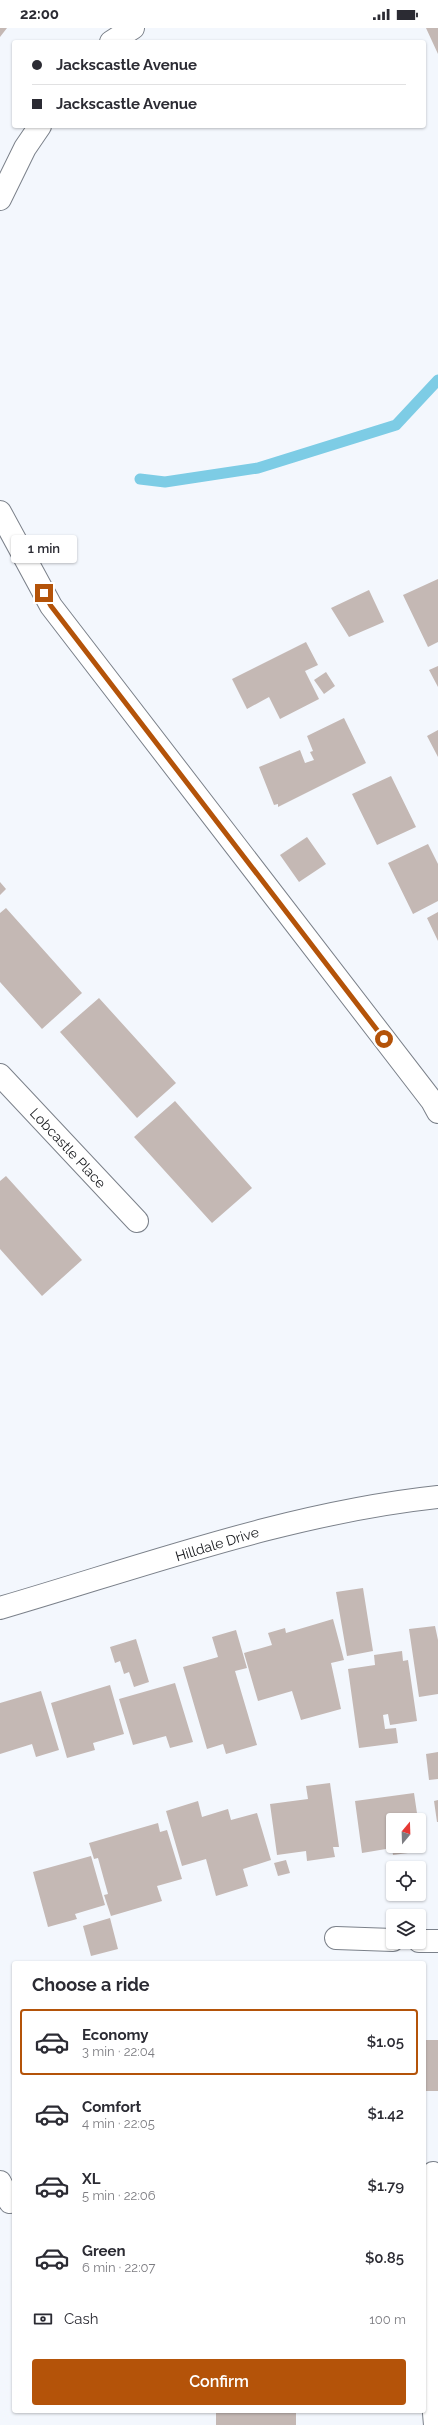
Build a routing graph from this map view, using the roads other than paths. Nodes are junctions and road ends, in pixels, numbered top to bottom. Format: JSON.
{"nodes":[{"id":1,"x":133,"y":28,"type":"edge"},
{"id":2,"x":115,"y":40,"type":"edge"},
{"id":3,"x":39,"y":128,"type":"edge"},
{"id":4,"x":0,"y":199,"type":"edge"},
{"id":5,"x":0,"y":512,"type":"edge"},
{"id":6,"x":0,"y":1076,"type":"edge"},
{"id":7,"x":438,"y":1112,"type":"edge"},
{"id":8,"x":137,"y":1221,"type":"dead end"},
{"id":9,"x":438,"y":1497,"type":"edge"},
{"id":10,"x":0,"y":1608,"type":"edge"},
{"id":11,"x":336,"y":1938,"type":"dead end"},
{"id":12,"x":386,"y":1940,"type":"edge"},
{"id":13,"x":426,"y":1941,"type":"edge"},
{"id":14,"x":438,"y":1941,"type":"edge"},
{"id":15,"x":432,"y":2173,"type":"edge"},
{"id":16,"x":0,"y":2182,"type":"edge"},
{"id":17,"x":8,"y":2204,"type":"edge"},
{"id":18,"x":435,"y":2425,"type":"edge"}],
"edges":[{"from":1,"to":2,"type":"street"},
{"from":3,"to":4,"type":"street"},
{"from":5,"to":7,"type":"street"},
{"from":6,"to":8,"type":"street","name":"Lobcastle Place"},
{"from":9,"to":10,"type":"street","name":"Hilldale Drive"},
{"from":11,"to":12,"type":"street"},
{"from":13,"to":14,"type":"street"},
{"from":15,"to":18,"type":"street"},
{"from":16,"to":17,"type":"street"}]}
